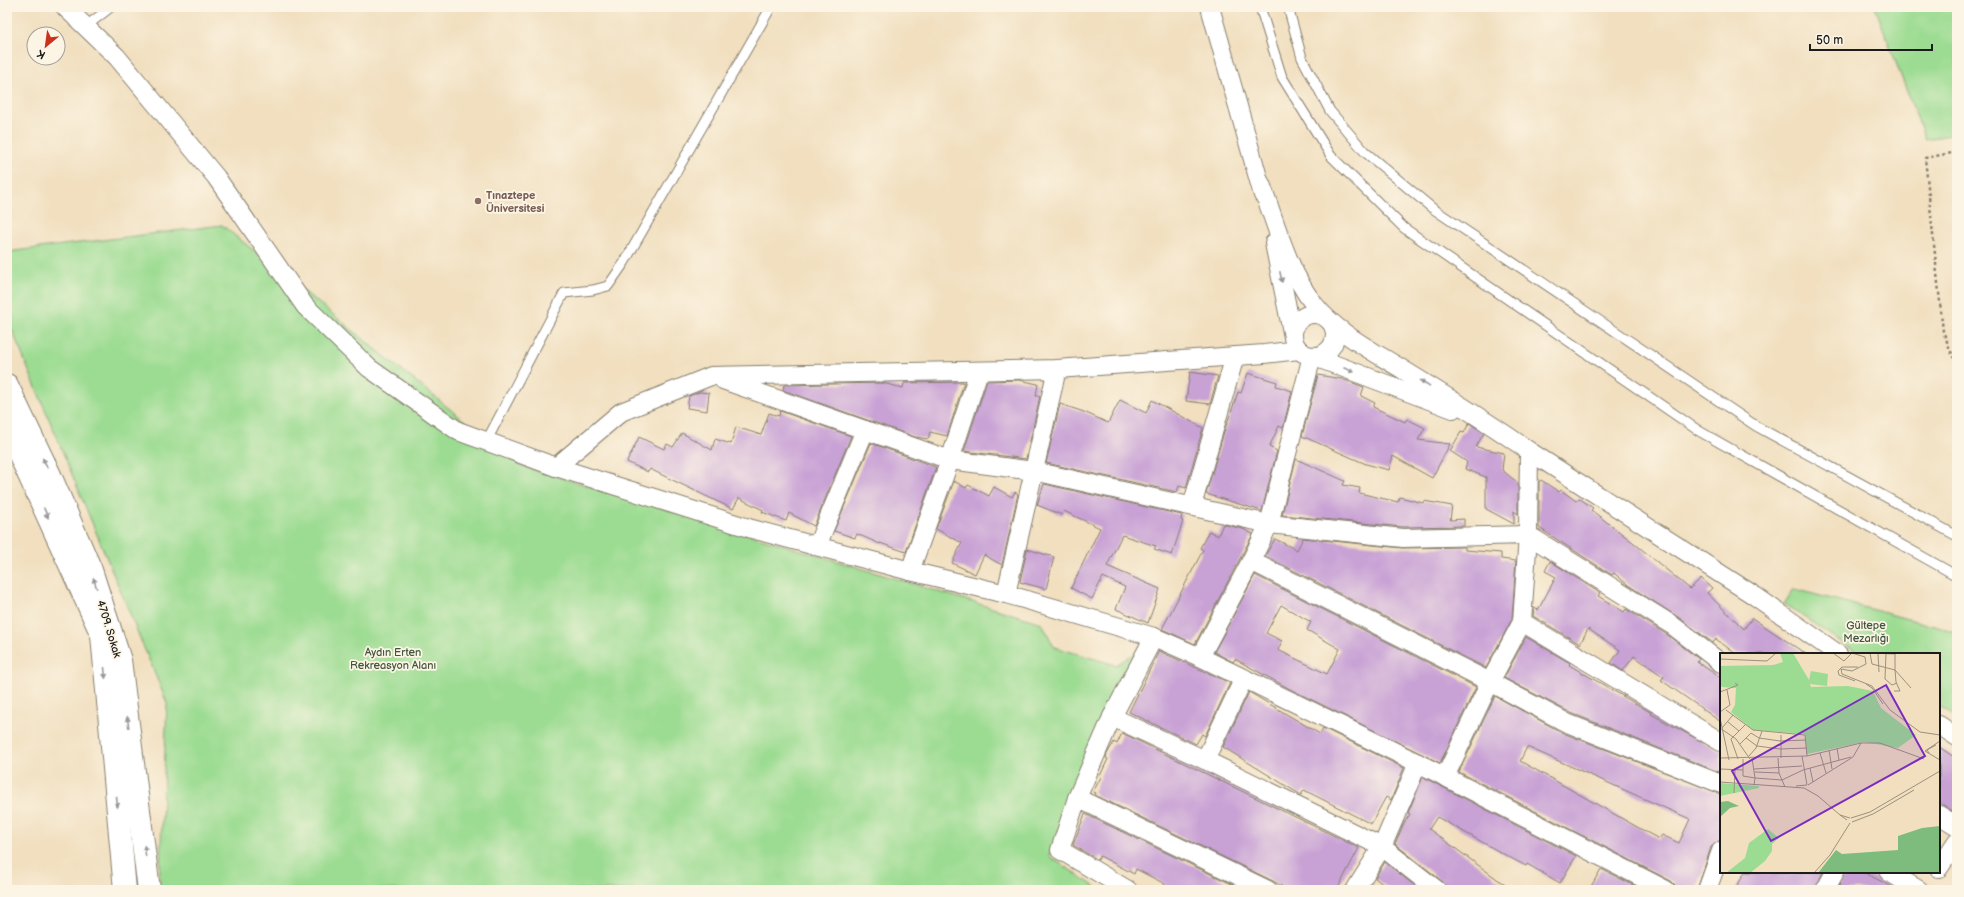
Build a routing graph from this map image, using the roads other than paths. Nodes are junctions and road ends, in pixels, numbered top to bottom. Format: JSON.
{"nodes":[{"id":1,"x":65,"y":7,"type":"edge"},
{"id":2,"x":111,"y":7,"type":"edge"},
{"id":3,"x":772,"y":7,"type":"edge"},
{"id":4,"x":1210,"y":7,"type":"edge"},
{"id":5,"x":1260,"y":7,"type":"edge"},
{"id":6,"x":1288,"y":7,"type":"edge"},
{"id":7,"x":85,"y":27,"type":"junction"},
{"id":8,"x":1261,"y":184,"type":"junction"},
{"id":9,"x":1329,"y":320,"type":"junction"},
{"id":10,"x":1302,"y":348,"type":"junction"},
{"id":11,"x":1235,"y":356,"type":"junction"},
{"id":12,"x":1057,"y":369,"type":"junction"},
{"id":13,"x":979,"y":371,"type":"junction"},
{"id":14,"x":712,"y":376,"type":"junction"},
{"id":15,"x":7,"y":385,"type":"edge"},
{"id":16,"x":1494,"y":425,"type":"junction"},
{"id":17,"x":7,"y":427,"type":"edge"},
{"id":18,"x":865,"y":430,"type":"junction"},
{"id":19,"x":486,"y":442,"type":"junction"},
{"id":20,"x":1529,"y":451,"type":"junction"},
{"id":21,"x":950,"y":460,"type":"junction"},
{"id":22,"x":556,"y":467,"type":"junction"},
{"id":23,"x":1034,"y":471,"type":"junction"},
{"id":24,"x":1192,"y":506,"type":"junction"},
{"id":25,"x":1269,"y":524,"type":"junction"},
{"id":26,"x":1528,"y":535,"type":"junction"},
{"id":27,"x":1957,"y":536,"type":"edge"},
{"id":28,"x":817,"y":546,"type":"junction"},
{"id":29,"x":1251,"y":561,"type":"junction"},
{"id":30,"x":910,"y":571,"type":"junction"},
{"id":31,"x":1957,"y":576,"type":"edge"},
{"id":32,"x":1006,"y":594,"type":"junction"},
{"id":33,"x":1522,"y":622,"type":"junction"},
{"id":34,"x":1154,"y":637,"type":"junction"},
{"id":35,"x":1817,"y":648,"type":"edge"},
{"id":36,"x":1834,"y":653,"type":"edge"},
{"id":37,"x":1200,"y":657,"type":"junction"},
{"id":38,"x":1720,"y":662,"type":"edge"},
{"id":39,"x":1244,"y":678,"type":"junction"},
{"id":40,"x":1490,"y":682,"type":"junction"},
{"id":41,"x":1112,"y":717,"type":"junction"},
{"id":42,"x":1940,"y":726,"type":"edge"},
{"id":43,"x":1957,"y":737,"type":"edge"},
{"id":44,"x":1720,"y":741,"type":"edge"},
{"id":45,"x":1205,"y":760,"type":"junction"},
{"id":46,"x":1418,"y":764,"type":"junction"},
{"id":47,"x":1445,"y":777,"type":"junction"},
{"id":48,"x":1720,"y":784,"type":"edge"},
{"id":49,"x":1077,"y":798,"type":"junction"},
{"id":50,"x":1940,"y":816,"type":"edge"},
{"id":51,"x":1957,"y":826,"type":"edge"},
{"id":52,"x":1957,"y":841,"type":"edge"},
{"id":53,"x":1382,"y":847,"type":"junction"},
{"id":54,"x":1720,"y":854,"type":"edge"},
{"id":55,"x":1940,"y":866,"type":"edge"},
{"id":56,"x":1834,"y":873,"type":"edge"},
{"id":57,"x":1891,"y":873,"type":"edge"},
{"id":58,"x":1935,"y":873,"type":"edge"},
{"id":59,"x":125,"y":890,"type":"edge"},
{"id":60,"x":149,"y":890,"type":"edge"},
{"id":61,"x":1128,"y":890,"type":"edge"},
{"id":62,"x":1268,"y":890,"type":"edge"},
{"id":63,"x":1355,"y":890,"type":"edge"},
{"id":64,"x":1437,"y":890,"type":"edge"},
{"id":65,"x":1666,"y":890,"type":"edge"},
{"id":66,"x":1707,"y":890,"type":"edge"},
{"id":67,"x":1825,"y":890,"type":"edge"},
{"id":68,"x":1920,"y":890,"type":"edge"},
{"id":69,"x":1924,"y":890,"type":"edge"}],
"edges":[{"from":1,"to":7,"type":"street"},
{"from":2,"to":7,"type":"lane"},
{"from":3,"to":19,"type":"lane"},
{"from":4,"to":8,"type":"street"},
{"from":5,"to":31,"type":"lane"},
{"from":6,"to":27,"type":"lane"},
{"from":7,"to":19,"type":"street"},
{"from":8,"to":9,"type":"street"},
{"from":8,"to":10,"type":"street","one_way":true},
{"from":9,"to":10,"type":"street"},
{"from":9,"to":10,"type":"street"},
{"from":16,"to":9,"type":"street","one_way":true},
{"from":10,"to":11,"type":"street"},
{"from":10,"to":16,"type":"street","one_way":true},
{"from":10,"to":25,"type":"street"},
{"from":11,"to":12,"type":"street"},
{"from":11,"to":24,"type":"street"},
{"from":12,"to":13,"type":"street"},
{"from":12,"to":23,"type":"street"},
{"from":13,"to":14,"type":"street"},
{"from":13,"to":21,"type":"street"},
{"from":14,"to":18,"type":"street"},
{"from":14,"to":22,"type":"street"},
{"from":60,"to":15,"type":"street","name":"4709. Sokak","one_way":true},
{"from":16,"to":20,"type":"street"},
{"from":17,"to":59,"type":"street","name":"4709. Sokak","one_way":true},
{"from":18,"to":21,"type":"street"},
{"from":18,"to":28,"type":"street"},
{"from":19,"to":22,"type":"street"},
{"from":20,"to":26,"type":"street"},
{"from":20,"to":35,"type":"street"},
{"from":21,"to":23,"type":"street"},
{"from":21,"to":30,"type":"street"},
{"from":22,"to":28,"type":"street"},
{"from":23,"to":24,"type":"street"},
{"from":23,"to":32,"type":"street"},
{"from":24,"to":25,"type":"street"},
{"from":25,"to":26,"type":"street"},
{"from":25,"to":29,"type":"street"},
{"from":26,"to":33,"type":"street"},
{"from":26,"to":38,"type":"street"},
{"from":28,"to":30,"type":"street"},
{"from":29,"to":37,"type":"street"},
{"from":29,"to":40,"type":"street"},
{"from":30,"to":32,"type":"street"},
{"from":32,"to":34,"type":"street"},
{"from":33,"to":40,"type":"street"},
{"from":33,"to":44,"type":"street"},
{"from":34,"to":37,"type":"street"},
{"from":34,"to":41,"type":"street"},
{"from":35,"to":36,"type":"street"},
{"from":37,"to":39,"type":"street"},
{"from":39,"to":45,"type":"street"},
{"from":39,"to":46,"type":"street"},
{"from":40,"to":47,"type":"street"},
{"from":40,"to":48,"type":"street"},
{"from":41,"to":45,"type":"street"},
{"from":41,"to":49,"type":"street"},
{"from":42,"to":43,"type":"street"},
{"from":45,"to":53,"type":"street"},
{"from":46,"to":47,"type":"street"},
{"from":46,"to":53,"type":"street"},
{"from":47,"to":65,"type":"street"},
{"from":49,"to":61,"type":"street"},
{"from":49,"to":62,"type":"street"},
{"from":50,"to":51,"type":"street"},
{"from":52,"to":55,"type":"street"},
{"from":53,"to":63,"type":"street"},
{"from":53,"to":64,"type":"street"},
{"from":54,"to":66,"type":"street"},
{"from":56,"to":67,"type":"street"},
{"from":57,"to":68,"type":"street"},
{"from":58,"to":69,"type":"street"}]}
